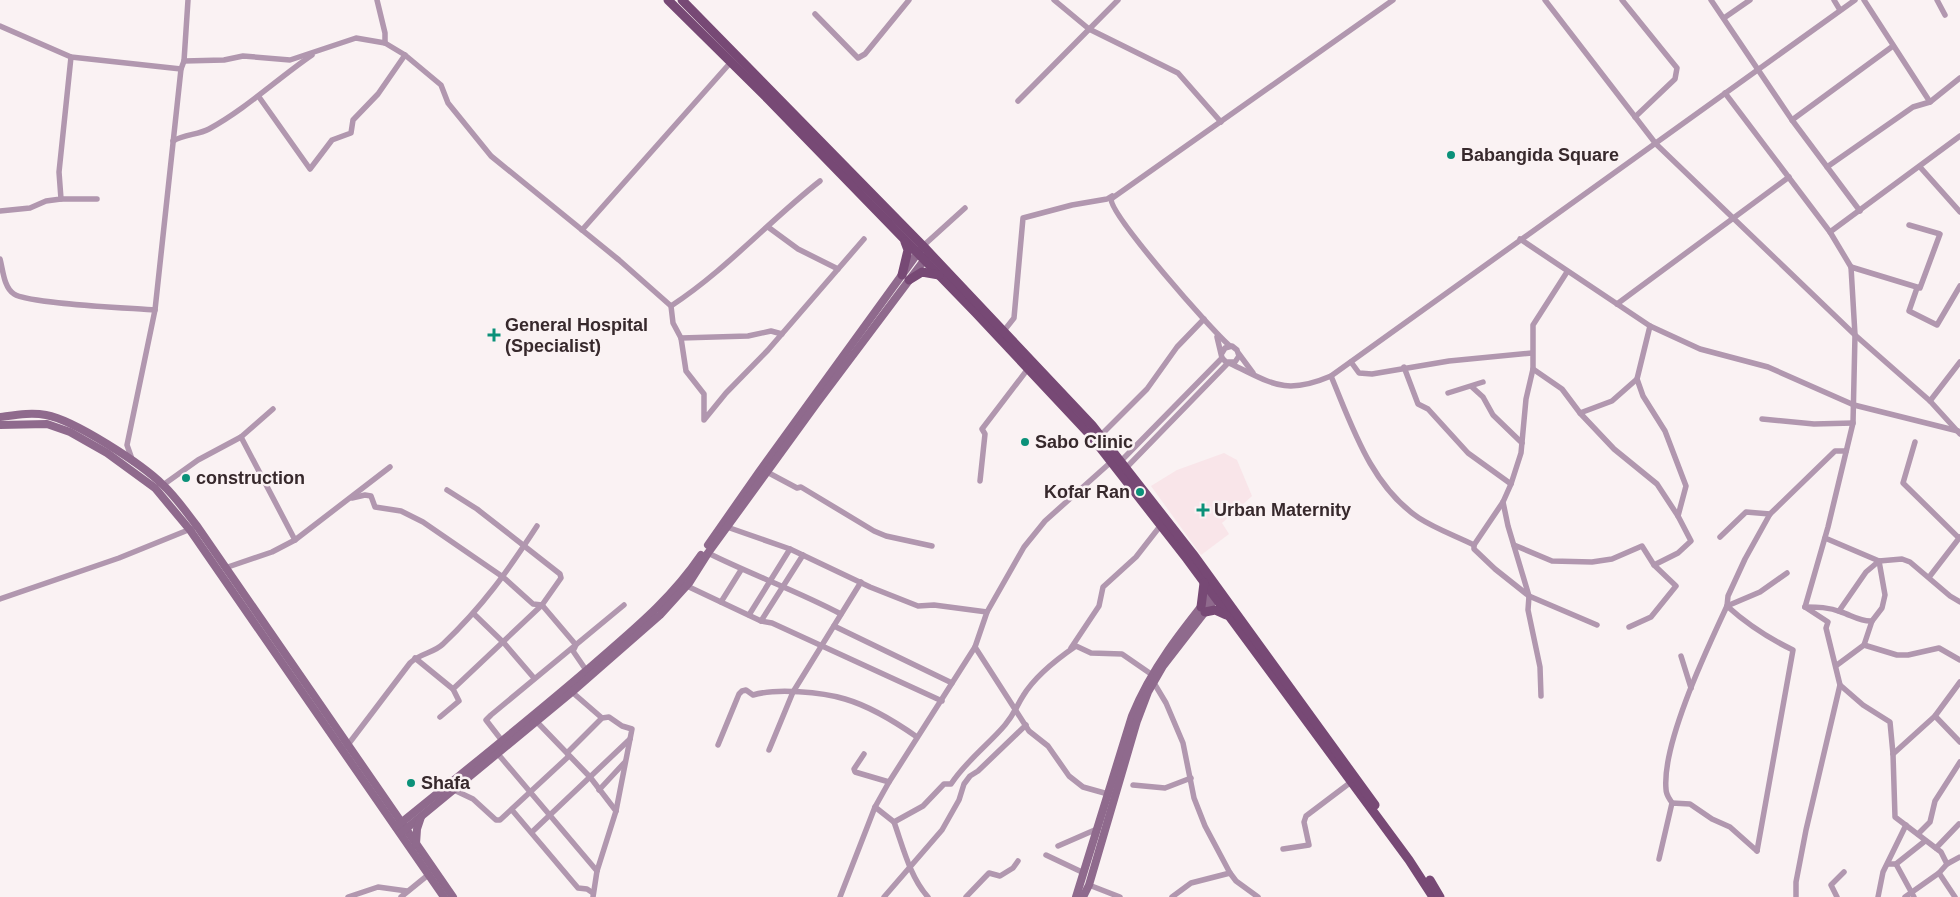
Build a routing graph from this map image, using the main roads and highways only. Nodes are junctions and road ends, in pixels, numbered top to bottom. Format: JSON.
{"nodes":[{"id":1,"x":668,"y":0,"type":"edge"},
{"id":2,"x":682,"y":0,"type":"edge"},
{"id":3,"x":795,"y":120,"type":"junction"},
{"id":4,"x":904,"y":240,"type":"junction"},
{"id":5,"x":923,"y":252,"type":"junction"},
{"id":6,"x":940,"y":275,"type":"junction"},
{"id":7,"x":1204,"y":582,"type":"junction"},
{"id":8,"x":1216,"y":593,"type":"junction"},
{"id":9,"x":1228,"y":616,"type":"junction"},
{"id":10,"x":1433,"y":897,"type":"edge"},
{"id":11,"x":1440,"y":897,"type":"edge"}],
"edges":[{"from":1,"to":3,"type":"main road"},
{"from":2,"to":3,"type":"main road"},
{"from":3,"to":4,"type":"main road"},
{"from":3,"to":5,"type":"main road"},
{"from":4,"to":5,"type":"main road"},
{"from":4,"to":6,"type":"main road"},
{"from":5,"to":6,"type":"main road"},
{"from":5,"to":8,"type":"main road"},
{"from":6,"to":7,"type":"main road"},
{"from":7,"to":8,"type":"main road"},
{"from":7,"to":9,"type":"main road"},
{"from":8,"to":9,"type":"main road"},
{"from":8,"to":11,"type":"main road"},
{"from":9,"to":10,"type":"main road"}]}
